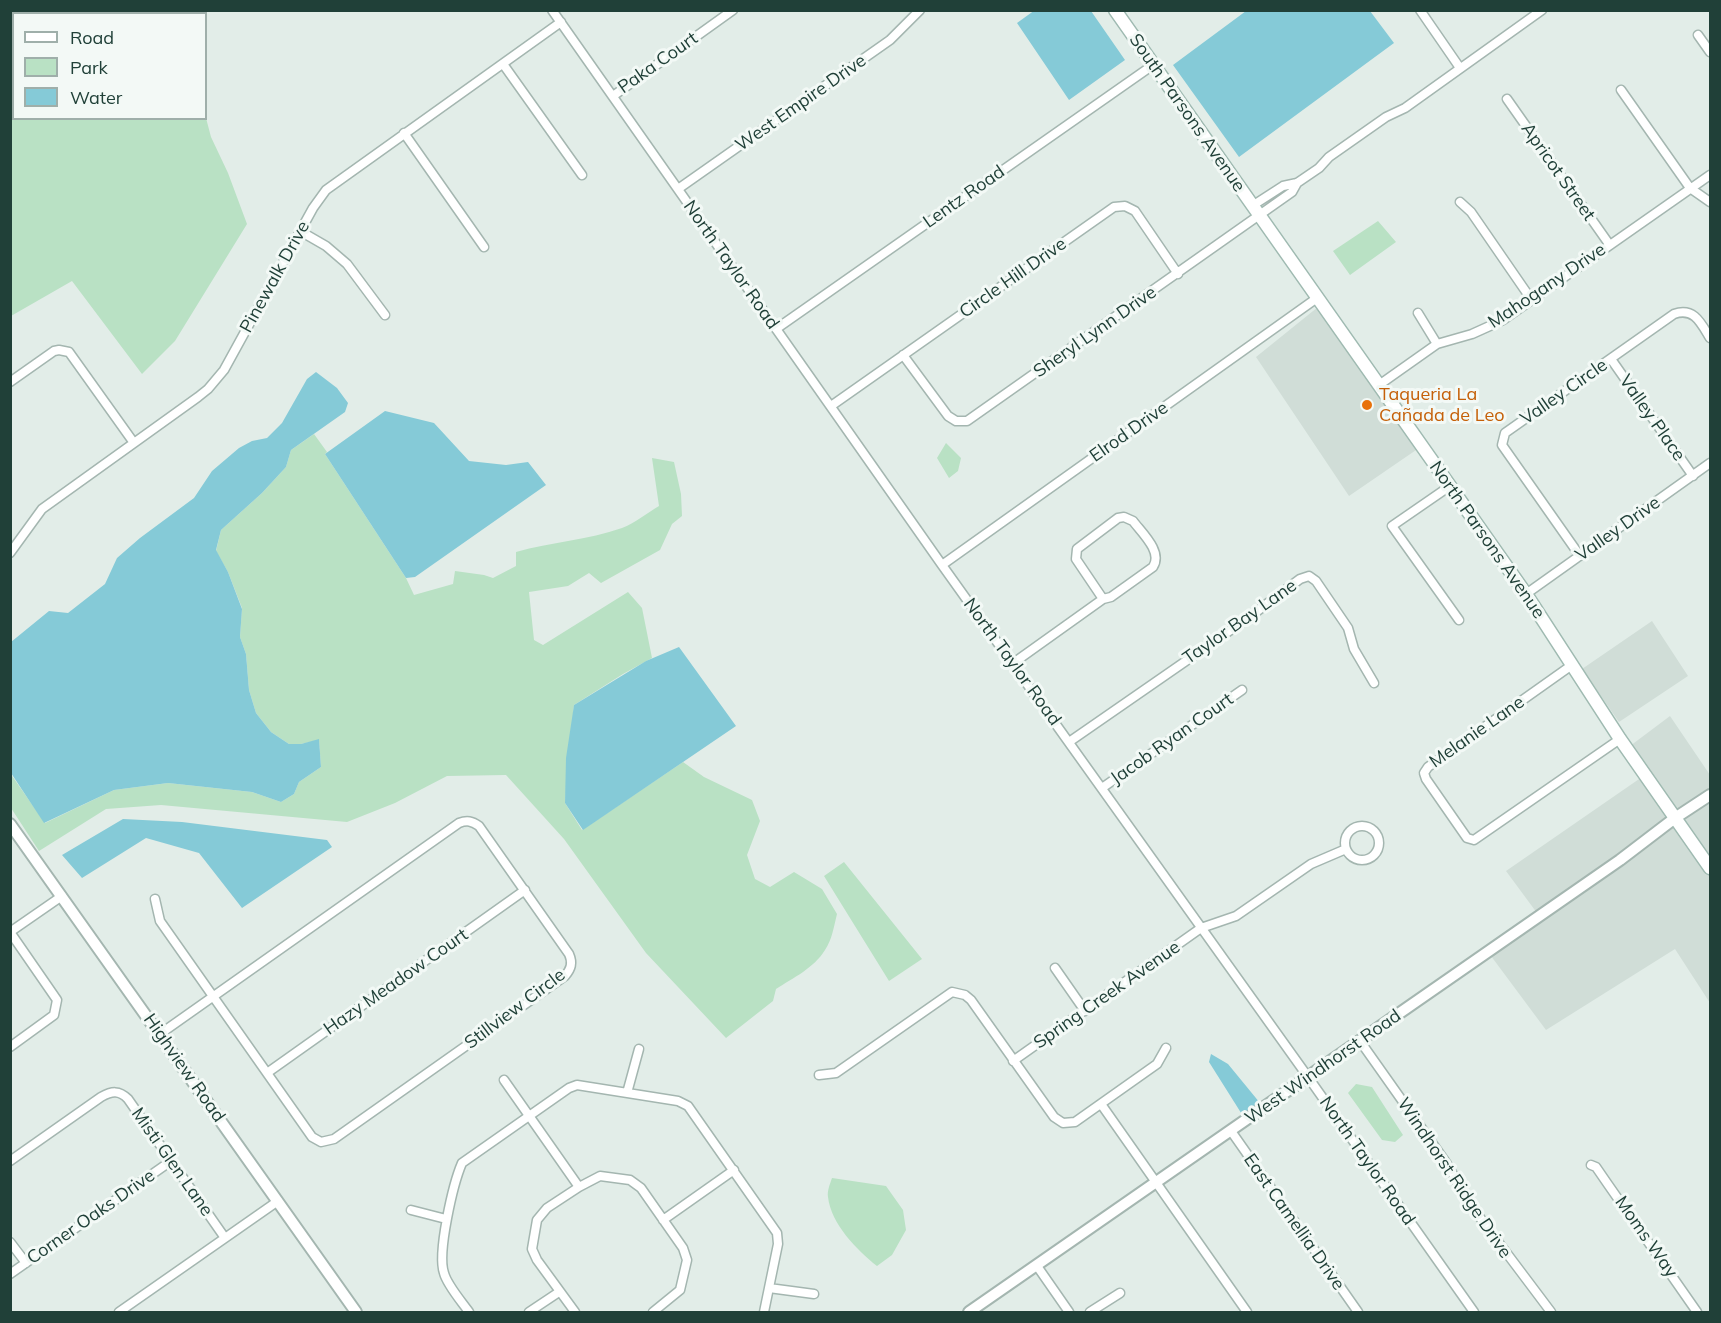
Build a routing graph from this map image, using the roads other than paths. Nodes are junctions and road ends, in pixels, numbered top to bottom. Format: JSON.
{"nodes":[{"id":1,"x":552,"y":10,"type":"edge"},
{"id":2,"x":733,"y":10,"type":"edge"},
{"id":3,"x":920,"y":10,"type":"edge"},
{"id":4,"x":1115,"y":10,"type":"edge"},
{"id":5,"x":1420,"y":10,"type":"edge"},
{"id":6,"x":1540,"y":11,"type":"edge"},
{"id":7,"x":561,"y":22,"type":"junction"},
{"id":8,"x":1698,"y":35,"type":"dead end"},
{"id":9,"x":1710,"y":52,"type":"edge"},
{"id":10,"x":503,"y":64,"type":"junction"},
{"id":11,"x":1153,"y":64,"type":"junction"},
{"id":12,"x":1460,"y":68,"type":"junction"},
{"id":13,"x":1621,"y":90,"type":"dead end"},
{"id":14,"x":613,"y":96,"type":"junction"},
{"id":15,"x":1507,"y":99,"type":"dead end"},
{"id":16,"x":404,"y":133,"type":"junction"},
{"id":17,"x":582,"y":175,"type":"dead end"},
{"id":18,"x":1710,"y":175,"type":"edge"},
{"id":19,"x":1690,"y":188,"type":"junction"},
{"id":20,"x":678,"y":189,"type":"junction"},
{"id":21,"x":1460,"y":202,"type":"dead end"},
{"id":22,"x":1710,"y":202,"type":"edge"},
{"id":23,"x":1256,"y":211,"type":"junction"},
{"id":24,"x":300,"y":231,"type":"junction"},
{"id":25,"x":1609,"y":244,"type":"junction"},
{"id":26,"x":484,"y":247,"type":"dead end"},
{"id":27,"x":1178,"y":274,"type":"junction"},
{"id":28,"x":1317,"y":298,"type":"junction"},
{"id":29,"x":1531,"y":299,"type":"junction"},
{"id":30,"x":1418,"y":313,"type":"dead end"},
{"id":31,"x":385,"y":315,"type":"dead end"},
{"id":32,"x":776,"y":329,"type":"junction"},
{"id":33,"x":1710,"y":338,"type":"edge"},
{"id":34,"x":1437,"y":344,"type":"junction"},
{"id":35,"x":903,"y":355,"type":"junction"},
{"id":36,"x":1611,"y":359,"type":"junction"},
{"id":37,"x":10,"y":382,"type":"edge"},
{"id":38,"x":1379,"y":385,"type":"junction"},
{"id":39,"x":831,"y":406,"type":"junction"},
{"id":40,"x":134,"y":442,"type":"junction"},
{"id":41,"x":1710,"y":463,"type":"edge"},
{"id":42,"x":1693,"y":476,"type":"junction"},
{"id":43,"x":1450,"y":486,"type":"junction"},
{"id":44,"x":10,"y":553,"type":"edge"},
{"id":45,"x":1580,"y":556,"type":"junction"},
{"id":46,"x":942,"y":565,"type":"junction"},
{"id":47,"x":1526,"y":594,"type":"junction"},
{"id":48,"x":1103,"y":599,"type":"junction"},
{"id":49,"x":1459,"y":620,"type":"dead end"},
{"id":50,"x":1012,"y":664,"type":"junction"},
{"id":51,"x":1572,"y":665,"type":"junction"},
{"id":52,"x":1374,"y":683,"type":"dead end"},
{"id":53,"x":1242,"y":690,"type":"dead end"},
{"id":54,"x":1620,"y":739,"type":"junction"},
{"id":55,"x":1069,"y":742,"type":"junction"},
{"id":56,"x":1102,"y":788,"type":"junction"},
{"id":57,"x":1710,"y":795,"type":"edge"},
{"id":58,"x":1675,"y":818,"type":"junction"},
{"id":59,"x":10,"y":824,"type":"edge"},
{"id":60,"x":1346,"y":849,"type":"junction"},
{"id":61,"x":1710,"y":868,"type":"edge"},
{"id":62,"x":525,"y":890,"type":"junction"},
{"id":63,"x":62,"y":896,"type":"junction"},
{"id":64,"x":155,"y":899,"type":"dead end"},
{"id":65,"x":1201,"y":928,"type":"junction"},
{"id":66,"x":10,"y":933,"type":"edge"},
{"id":67,"x":1055,"y":968,"type":"dead end"},
{"id":68,"x":213,"y":997,"type":"junction"},
{"id":69,"x":1085,"y":1011,"type":"junction"},
{"id":70,"x":160,"y":1034,"type":"junction"},
{"id":71,"x":1360,"y":1041,"type":"junction"},
{"id":72,"x":10,"y":1047,"type":"edge"},
{"id":73,"x":1166,"y":1048,"type":"dead end"},
{"id":74,"x":639,"y":1049,"type":"dead end"},
{"id":75,"x":1013,"y":1061,"type":"junction"},
{"id":76,"x":267,"y":1073,"type":"junction"},
{"id":77,"x":819,"y":1075,"type":"dead end"},
{"id":78,"x":1308,"y":1077,"type":"junction"},
{"id":79,"x":504,"y":1080,"type":"dead end"},
{"id":80,"x":627,"y":1093,"type":"junction"},
{"id":81,"x":1101,"y":1104,"type":"junction"},
{"id":82,"x":529,"y":1116,"type":"junction"},
{"id":83,"x":1231,"y":1131,"type":"junction"},
{"id":84,"x":10,"y":1161,"type":"edge"},
{"id":85,"x":171,"y":1161,"type":"junction"},
{"id":86,"x":1592,"y":1165,"type":"dead end"},
{"id":87,"x":735,"y":1170,"type":"junction"},
{"id":88,"x":1157,"y":1183,"type":"junction"},
{"id":89,"x":579,"y":1187,"type":"junction"},
{"id":90,"x":278,"y":1201,"type":"junction"},
{"id":91,"x":411,"y":1210,"type":"dead end"},
{"id":92,"x":446,"y":1219,"type":"junction"},
{"id":93,"x":663,"y":1220,"type":"junction"},
{"id":94,"x":225,"y":1238,"type":"junction"},
{"id":95,"x":10,"y":1242,"type":"edge"},
{"id":96,"x":26,"y":1263,"type":"junction"},
{"id":97,"x":1036,"y":1266,"type":"junction"},
{"id":98,"x":10,"y":1274,"type":"edge"},
{"id":99,"x":770,"y":1288,"type":"junction"},
{"id":100,"x":559,"y":1292,"type":"junction"},
{"id":101,"x":1120,"y":1293,"type":"dead end"},
{"id":102,"x":814,"y":1294,"type":"dead end"},
{"id":103,"x":664,"y":1309,"type":"edge"},
{"id":104,"x":119,"y":1312,"type":"edge"},
{"id":105,"x":356,"y":1312,"type":"edge"},
{"id":106,"x":470,"y":1312,"type":"edge"},
{"id":107,"x":529,"y":1312,"type":"edge"},
{"id":108,"x":575,"y":1312,"type":"edge"},
{"id":109,"x":653,"y":1312,"type":"edge"},
{"id":110,"x":765,"y":1312,"type":"edge"},
{"id":111,"x":969,"y":1312,"type":"edge"},
{"id":112,"x":1070,"y":1312,"type":"edge"},
{"id":113,"x":1090,"y":1312,"type":"edge"},
{"id":114,"x":1247,"y":1312,"type":"edge"},
{"id":115,"x":1358,"y":1312,"type":"edge"},
{"id":116,"x":1474,"y":1312,"type":"edge"},
{"id":117,"x":1551,"y":1312,"type":"edge"},
{"id":118,"x":1697,"y":1312,"type":"edge"}],
"edges":[{"from":1,"to":7,"type":"street","name":"North Taylor Road"},
{"from":2,"to":14,"type":"street","name":"Paka Court"},
{"from":3,"to":20,"type":"street","name":"West Empire Drive"},
{"from":4,"to":11,"type":"main road","name":"South Parsons Avenue"},
{"from":5,"to":12,"type":"street"},
{"from":6,"to":12,"type":"street","name":"Sheryl Lynn Drive"},
{"from":7,"to":10,"type":"street","name":"Pinewalk Drive"},
{"from":7,"to":14,"type":"street","name":"North Taylor Road"},
{"from":8,"to":9,"type":"street"},
{"from":10,"to":16,"type":"street","name":"Pinewalk Drive"},
{"from":10,"to":17,"type":"street"},
{"from":11,"to":23,"type":"main road","name":"South Parsons Avenue"},
{"from":11,"to":32,"type":"street","name":"Lentz Road"},
{"from":12,"to":23,"type":"street","name":"Sheryl Lynn Drive"},
{"from":13,"to":19,"type":"street"},
{"from":14,"to":20,"type":"street","name":"North Taylor Road"},
{"from":15,"to":25,"type":"street","name":"Apricot Street"},
{"from":16,"to":24,"type":"street","name":"Pinewalk Drive"},
{"from":16,"to":26,"type":"street"},
{"from":18,"to":19,"type":"street","name":"Mahogany Drive"},
{"from":19,"to":22,"type":"street"},
{"from":19,"to":25,"type":"street","name":"Mahogany Drive"},
{"from":20,"to":32,"type":"street","name":"North Taylor Road"},
{"from":21,"to":29,"type":"street"},
{"from":23,"to":27,"type":"street","name":"Sheryl Lynn Drive"},
{"from":23,"to":28,"type":"main road","name":"North Parsons Avenue"},
{"from":24,"to":31,"type":"street"},
{"from":24,"to":40,"type":"street","name":"Pinewalk Drive"},
{"from":25,"to":29,"type":"street","name":"Mahogany Drive"},
{"from":27,"to":35,"type":"street","name":"Sheryl Lynn Drive"},
{"from":27,"to":35,"type":"street","name":"Circle Hill Drive"},
{"from":28,"to":38,"type":"main road","name":"North Parsons Avenue"},
{"from":28,"to":46,"type":"street","name":"Elrod Drive"},
{"from":29,"to":34,"type":"street","name":"Mahogany Drive"},
{"from":30,"to":34,"type":"street"},
{"from":32,"to":39,"type":"street","name":"North Taylor Road"},
{"from":33,"to":36,"type":"street","name":"Valley Circle"},
{"from":34,"to":38,"type":"street","name":"Mahogany Drive"},
{"from":35,"to":39,"type":"street","name":"Circle Hill Drive"},
{"from":36,"to":42,"type":"street","name":"Valley Place"},
{"from":36,"to":45,"type":"street","name":"Valley Circle"},
{"from":37,"to":40,"type":"street"},
{"from":38,"to":43,"type":"main road","name":"North Parsons Avenue"},
{"from":39,"to":46,"type":"street","name":"North Taylor Road"},
{"from":40,"to":44,"type":"street","name":"Pinewalk Drive"},
{"from":41,"to":42,"type":"street","name":"Valley Drive"},
{"from":42,"to":45,"type":"street","name":"Valley Drive"},
{"from":43,"to":47,"type":"main road","name":"North Parsons Avenue"},
{"from":43,"to":49,"type":"street"},
{"from":45,"to":47,"type":"street","name":"Valley Drive"},
{"from":46,"to":50,"type":"street","name":"North Taylor Road"},
{"from":47,"to":51,"type":"main road","name":"North Parsons Avenue"},
{"from":48,"to":48,"type":"street"},
{"from":48,"to":50,"type":"street"},
{"from":50,"to":55,"type":"street","name":"North Taylor Road"},
{"from":51,"to":54,"type":"main road","name":"North Parsons Avenue"},
{"from":51,"to":54,"type":"street","name":"Melanie Lane"},
{"from":52,"to":55,"type":"street","name":"Taylor Bay Lane"},
{"from":53,"to":56,"type":"street","name":"Jacob Ryan Court"},
{"from":54,"to":58,"type":"main road","name":"North Parsons Avenue"},
{"from":55,"to":56,"type":"street","name":"North Taylor Road"},
{"from":56,"to":65,"type":"street","name":"North Taylor Road"},
{"from":57,"to":58,"type":"street","name":"West Windhorst Road"},
{"from":58,"to":61,"type":"main road","name":"North Parsons Avenue"},
{"from":58,"to":71,"type":"street","name":"West Windhorst Road"},
{"from":59,"to":63,"type":"street","name":"Highview Road"},
{"from":60,"to":60,"type":"street"},
{"from":60,"to":65,"type":"street","name":"Spring Creek Avenue"},
{"from":62,"to":68,"type":"street","name":"Stillview Circle"},
{"from":62,"to":76,"type":"street","name":"Hazy Meadow Court"},
{"from":62,"to":76,"type":"street","name":"Stillview Circle"},
{"from":63,"to":66,"type":"street"},
{"from":63,"to":70,"type":"street","name":"Highview Road"},
{"from":64,"to":68,"type":"street"},
{"from":65,"to":69,"type":"street","name":"Spring Creek Avenue"},
{"from":65,"to":78,"type":"street","name":"North Taylor Road"},
{"from":66,"to":72,"type":"street"},
{"from":67,"to":69,"type":"street"},
{"from":68,"to":70,"type":"street","name":"Stillview Circle"},
{"from":68,"to":76,"type":"street","name":"Stillview Circle"},
{"from":69,"to":75,"type":"street","name":"Spring Creek Avenue"},
{"from":70,"to":90,"type":"street","name":"Highview Road"},
{"from":71,"to":78,"type":"street","name":"West Windhorst Road"},
{"from":71,"to":117,"type":"street","name":"Windhorst Ridge Drive"},
{"from":73,"to":81,"type":"street"},
{"from":74,"to":80,"type":"street"},
{"from":75,"to":77,"type":"street"},
{"from":75,"to":81,"type":"street"},
{"from":78,"to":83,"type":"street","name":"West Windhorst Road"},
{"from":78,"to":116,"type":"street","name":"North Taylor Road"},
{"from":79,"to":82,"type":"street"},
{"from":80,"to":82,"type":"street"},
{"from":80,"to":87,"type":"street"},
{"from":81,"to":88,"type":"street"},
{"from":82,"to":89,"type":"street"},
{"from":82,"to":92,"type":"street"},
{"from":83,"to":88,"type":"street","name":"West Windhorst Road"},
{"from":83,"to":115,"type":"street","name":"East Camellia Drive"},
{"from":84,"to":85,"type":"street","name":"Misti Glen Lane"},
{"from":85,"to":94,"type":"street","name":"Misti Glen Lane"},
{"from":85,"to":96,"type":"street","name":"Corner Oaks Drive"},
{"from":86,"to":118,"type":"street","name":"Moms Way"},
{"from":87,"to":93,"type":"street"},
{"from":87,"to":99,"type":"street"},
{"from":88,"to":97,"type":"street","name":"West Windhorst Road"},
{"from":88,"to":114,"type":"street"},
{"from":89,"to":93,"type":"street"},
{"from":89,"to":100,"type":"street"},
{"from":90,"to":94,"type":"street"},
{"from":90,"to":105,"type":"street","name":"Highview Road"},
{"from":91,"to":92,"type":"street"},
{"from":92,"to":106,"type":"street"},
{"from":93,"to":103,"type":"street"},
{"from":94,"to":104,"type":"street"},
{"from":95,"to":96,"type":"street"},
{"from":96,"to":98,"type":"street","name":"Corner Oaks Drive"},
{"from":97,"to":111,"type":"street","name":"West Windhorst Road"},
{"from":97,"to":112,"type":"street"},
{"from":99,"to":102,"type":"street"},
{"from":99,"to":110,"type":"street"},
{"from":100,"to":107,"type":"street"},
{"from":100,"to":108,"type":"street"},
{"from":101,"to":113,"type":"street"},
{"from":103,"to":109,"type":"street"}]}
